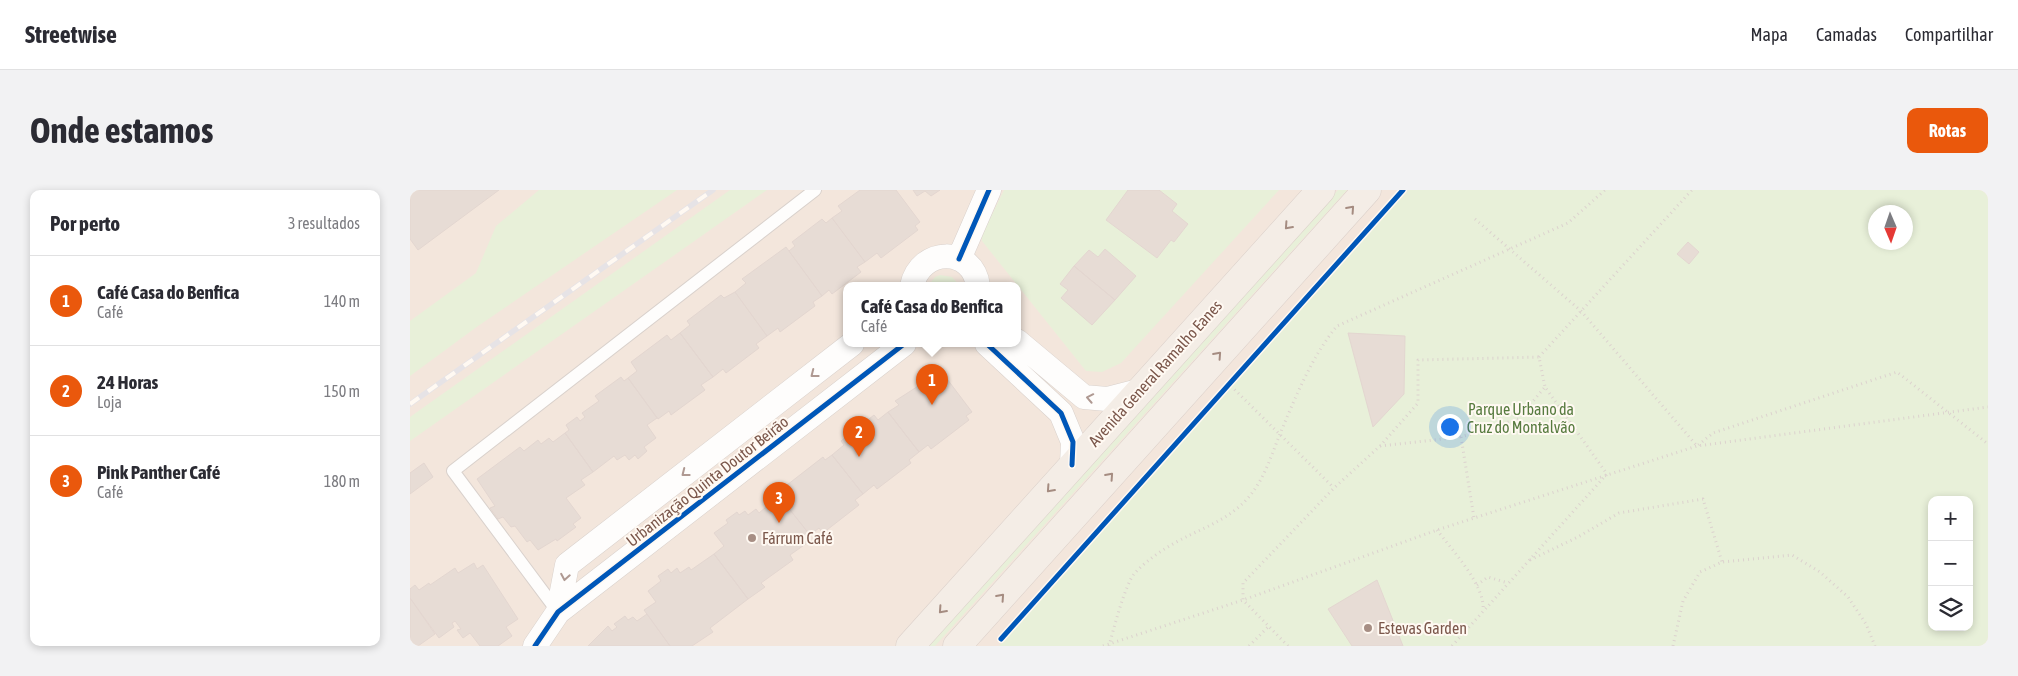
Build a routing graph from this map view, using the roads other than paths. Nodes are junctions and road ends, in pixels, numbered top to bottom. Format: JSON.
{"nodes":[{"id":1,"x":815,"y":190,"type":"edge"},
{"id":2,"x":989,"y":190,"type":"edge"},
{"id":3,"x":1321,"y":190,"type":"edge"},
{"id":4,"x":1367,"y":190,"type":"edge"},
{"id":5,"x":959,"y":259,"type":"junction"},
{"id":6,"x":913,"y":282,"type":"edge"},
{"id":7,"x":977,"y":282,"type":"edge"},
{"id":8,"x":1021,"y":344,"type":"edge"},
{"id":9,"x":848,"y":347,"type":"edge"},
{"id":10,"x":900,"y":347,"type":"edge"},
{"id":11,"x":990,"y":347,"type":"edge"},
{"id":12,"x":1138,"y":391,"type":"junction"},
{"id":13,"x":1072,"y":465,"type":"junction"},
{"id":14,"x":558,"y":612,"type":"junction"},
{"id":15,"x":535,"y":646,"type":"edge"},
{"id":16,"x":910,"y":646,"type":"edge"},
{"id":17,"x":956,"y":646,"type":"edge"}],
"edges":[{"from":1,"to":14,"type":"lane"},
{"from":2,"to":5,"type":"street"},
{"from":3,"to":12,"type":"main road","name":"Avenida General Ramalho Eanes","one_way":true},
{"from":17,"to":4,"type":"main road","one_way":true},
{"from":5,"to":6,"type":"street"},
{"from":5,"to":7,"type":"street"},
{"from":12,"to":8,"type":"street","one_way":true},
{"from":9,"to":14,"type":"street","name":"Urbanização Quinta Doutor Beirão","one_way":true},
{"from":10,"to":14,"type":"street","name":"Urbanização Quinta Doutor Beirão"},
{"from":11,"to":13,"type":"street"},
{"from":12,"to":13,"type":"main road","name":"Avenida General Ramalho Eanes"},
{"from":13,"to":16,"type":"main road","name":"Avenida General Ramalho Eanes","one_way":true},
{"from":14,"to":15,"type":"street","name":"Urbanização Quinta Doutor Beirão"}]}
